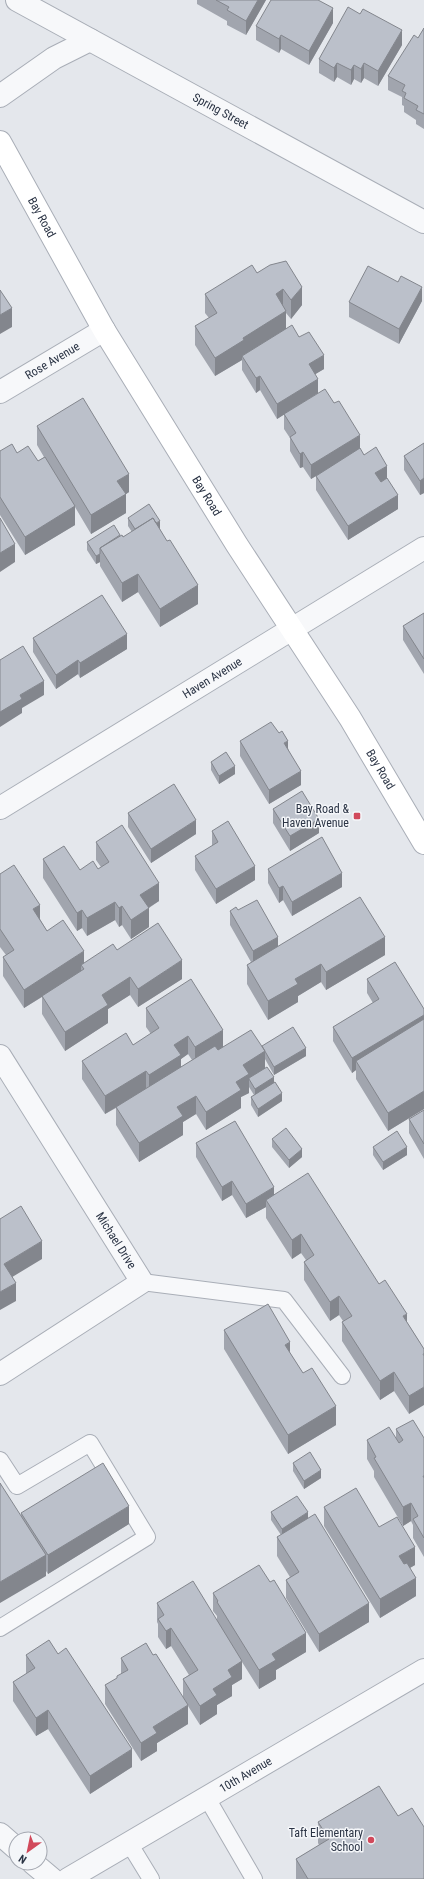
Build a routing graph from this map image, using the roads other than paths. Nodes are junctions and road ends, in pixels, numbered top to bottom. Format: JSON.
{"nodes":[{"id":1,"x":18,"y":0,"type":"edge"},
{"id":2,"x":90,"y":40,"type":"junction"},
{"id":3,"x":0,"y":96,"type":"edge"},
{"id":4,"x":0,"y":142,"type":"edge"},
{"id":5,"x":424,"y":222,"type":"edge"},
{"id":6,"x":104,"y":330,"type":"junction"},
{"id":7,"x":0,"y":392,"type":"edge"},
{"id":8,"x":424,"y":548,"type":"edge"},
{"id":9,"x":292,"y":629,"type":"junction"},
{"id":10,"x":0,"y":808,"type":"edge"},
{"id":11,"x":424,"y":843,"type":"edge"},
{"id":12,"x":0,"y":1056,"type":"edge"},
{"id":13,"x":142,"y":1282,"type":"junction"},
{"id":14,"x":0,"y":1374,"type":"edge"},
{"id":15,"x":342,"y":1376,"type":"dead end"},
{"id":16,"x":0,"y":1460,"type":"edge"},
{"id":17,"x":0,"y":1628,"type":"edge"},
{"id":18,"x":424,"y":1670,"type":"edge"},
{"id":19,"x":207,"y":1798,"type":"junction"},
{"id":20,"x":0,"y":1834,"type":"edge"},
{"id":21,"x":8,"y":1841,"type":"edge"},
{"id":22,"x":129,"y":1843,"type":"junction"},
{"id":23,"x":42,"y":1871,"type":"edge"},
{"id":24,"x":52,"y":1879,"type":"edge"},
{"id":25,"x":68,"y":1879,"type":"edge"},
{"id":26,"x":151,"y":1879,"type":"edge"},
{"id":27,"x":254,"y":1879,"type":"edge"}],
"edges":[{"from":1,"to":2,"type":"street","name":"Spring Street"},
{"from":2,"to":3,"type":"street"},
{"from":2,"to":5,"type":"street","name":"Spring Street"},
{"from":4,"to":6,"type":"street","name":"Bay Road"},
{"from":6,"to":7,"type":"street","name":"Rose Avenue"},
{"from":6,"to":9,"type":"street","name":"Bay Road"},
{"from":8,"to":9,"type":"street","name":"Haven Avenue"},
{"from":9,"to":10,"type":"street","name":"Haven Avenue"},
{"from":9,"to":11,"type":"street","name":"Bay Road"},
{"from":12,"to":13,"type":"street","name":"Michael Drive"},
{"from":13,"to":14,"type":"street","name":"Michael Drive"},
{"from":13,"to":15,"type":"lane"},
{"from":16,"to":17,"type":"lane"},
{"from":18,"to":19,"type":"street","name":"10th Avenue"},
{"from":19,"to":22,"type":"street","name":"10th Avenue"},
{"from":19,"to":27,"type":"lane"},
{"from":20,"to":21,"type":"street"},
{"from":22,"to":25,"type":"street","name":"10th Avenue"},
{"from":22,"to":26,"type":"lane"},
{"from":23,"to":24,"type":"street"}]}
